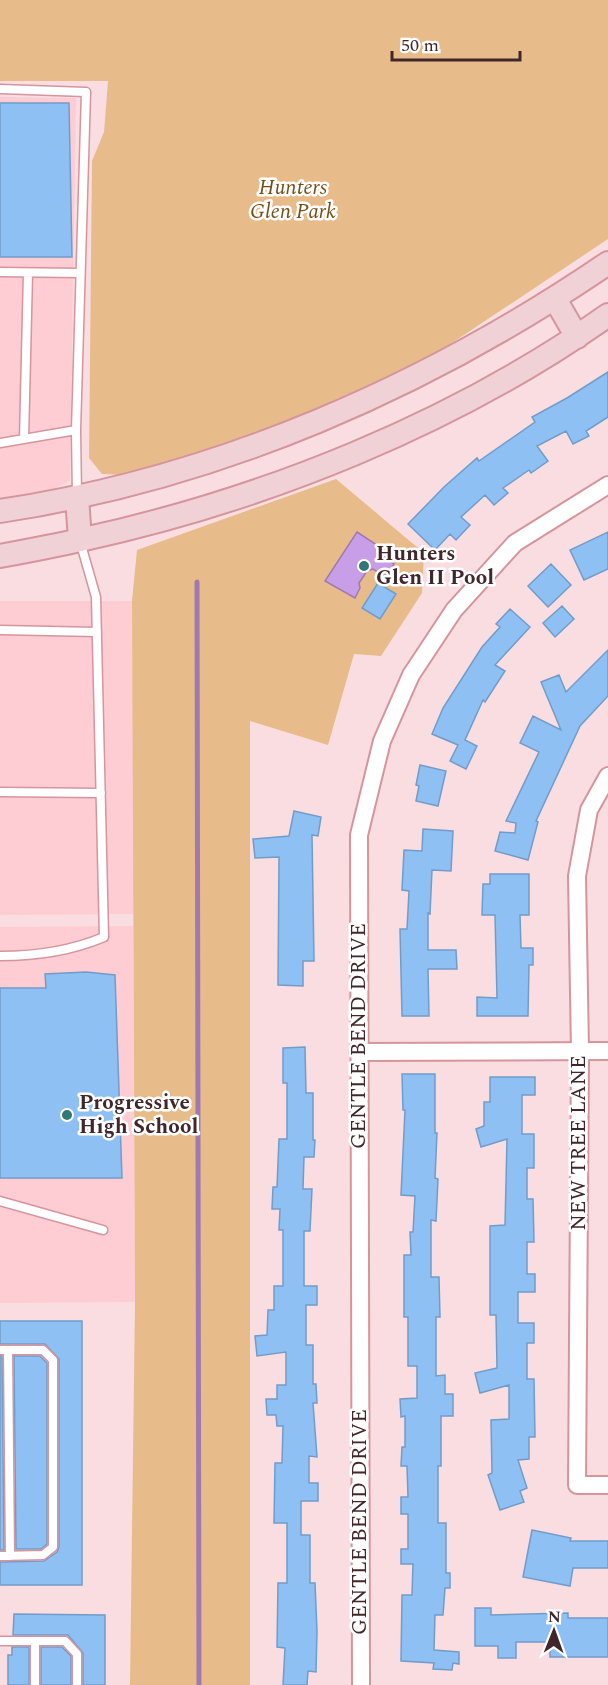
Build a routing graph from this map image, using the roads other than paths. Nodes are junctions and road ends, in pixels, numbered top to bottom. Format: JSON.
{"nodes":[{"id":1,"x":0,"y":89,"type":"edge"},
{"id":2,"x":608,"y":263,"type":"edge"},
{"id":3,"x":0,"y":272,"type":"edge"},
{"id":4,"x":28,"y":273,"type":"junction"},
{"id":5,"x":80,"y":273,"type":"junction"},
{"id":6,"x":555,"y":299,"type":"junction"},
{"id":7,"x":608,"y":315,"type":"edge"},
{"id":8,"x":577,"y":337,"type":"junction"},
{"id":9,"x":76,"y":430,"type":"junction"},
{"id":10,"x":24,"y":439,"type":"junction"},
{"id":11,"x":0,"y":443,"type":"edge"},
{"id":12,"x":608,"y":484,"type":"edge"},
{"id":13,"x":77,"y":497,"type":"junction"},
{"id":14,"x":0,"y":511,"type":"edge"},
{"id":15,"x":80,"y":540,"type":"junction"},
{"id":16,"x":0,"y":556,"type":"edge"},
{"id":17,"x":0,"y":630,"type":"edge"},
{"id":18,"x":97,"y":632,"type":"junction"},
{"id":19,"x":608,"y":776,"type":"edge"},
{"id":20,"x":0,"y":792,"type":"edge"},
{"id":21,"x":101,"y":793,"type":"junction"},
{"id":22,"x":0,"y":956,"type":"edge"},
{"id":23,"x":580,"y":1051,"type":"junction"},
{"id":24,"x":608,"y":1051,"type":"edge"},
{"id":25,"x":358,"y":1053,"type":"junction"},
{"id":26,"x":0,"y":1202,"type":"edge"},
{"id":27,"x":103,"y":1230,"type":"dead end"},
{"id":28,"x":4,"y":1350,"type":"edge"},
{"id":29,"x":608,"y":1485,"type":"edge"},
{"id":30,"x":0,"y":1556,"type":"edge"},
{"id":31,"x":10,"y":1556,"type":"junction"},
{"id":32,"x":0,"y":1641,"type":"edge"},
{"id":33,"x":35,"y":1641,"type":"junction"},
{"id":34,"x":35,"y":1685,"type":"edge"},
{"id":35,"x":77,"y":1685,"type":"edge"},
{"id":36,"x":361,"y":1685,"type":"edge"}],
"edges":[{"from":1,"to":5,"type":"lane"},
{"from":2,"to":6,"type":"main road"},
{"from":3,"to":4,"type":"lane"},
{"from":4,"to":5,"type":"lane"},
{"from":4,"to":10,"type":"lane"},
{"from":5,"to":9,"type":"lane"},
{"from":6,"to":8,"type":"main road"},
{"from":6,"to":13,"type":"main road"},
{"from":7,"to":8,"type":"main road"},
{"from":8,"to":15,"type":"main road"},
{"from":9,"to":10,"type":"lane"},
{"from":9,"to":13,"type":"lane"},
{"from":10,"to":11,"type":"lane"},
{"from":12,"to":25,"type":"street","name":"GENTLE BEND DRIVE"},
{"from":13,"to":14,"type":"main road"},
{"from":13,"to":15,"type":"main road"},
{"from":15,"to":16,"type":"main road"},
{"from":15,"to":18,"type":"lane"},
{"from":17,"to":18,"type":"lane"},
{"from":18,"to":21,"type":"lane"},
{"from":19,"to":23,"type":"street","name":"NEW TREE LANE"},
{"from":20,"to":21,"type":"lane"},
{"from":21,"to":22,"type":"lane"},
{"from":23,"to":24,"type":"street"},
{"from":23,"to":25,"type":"street"},
{"from":23,"to":29,"type":"street","name":"NEW TREE LANE"},
{"from":25,"to":36,"type":"street","name":"GENTLE BEND DRIVE"},
{"from":26,"to":27,"type":"lane"},
{"from":28,"to":31,"type":"lane"},
{"from":28,"to":31,"type":"lane"},
{"from":30,"to":31,"type":"lane"},
{"from":32,"to":33,"type":"lane"},
{"from":33,"to":34,"type":"lane"},
{"from":33,"to":35,"type":"lane"}]}
